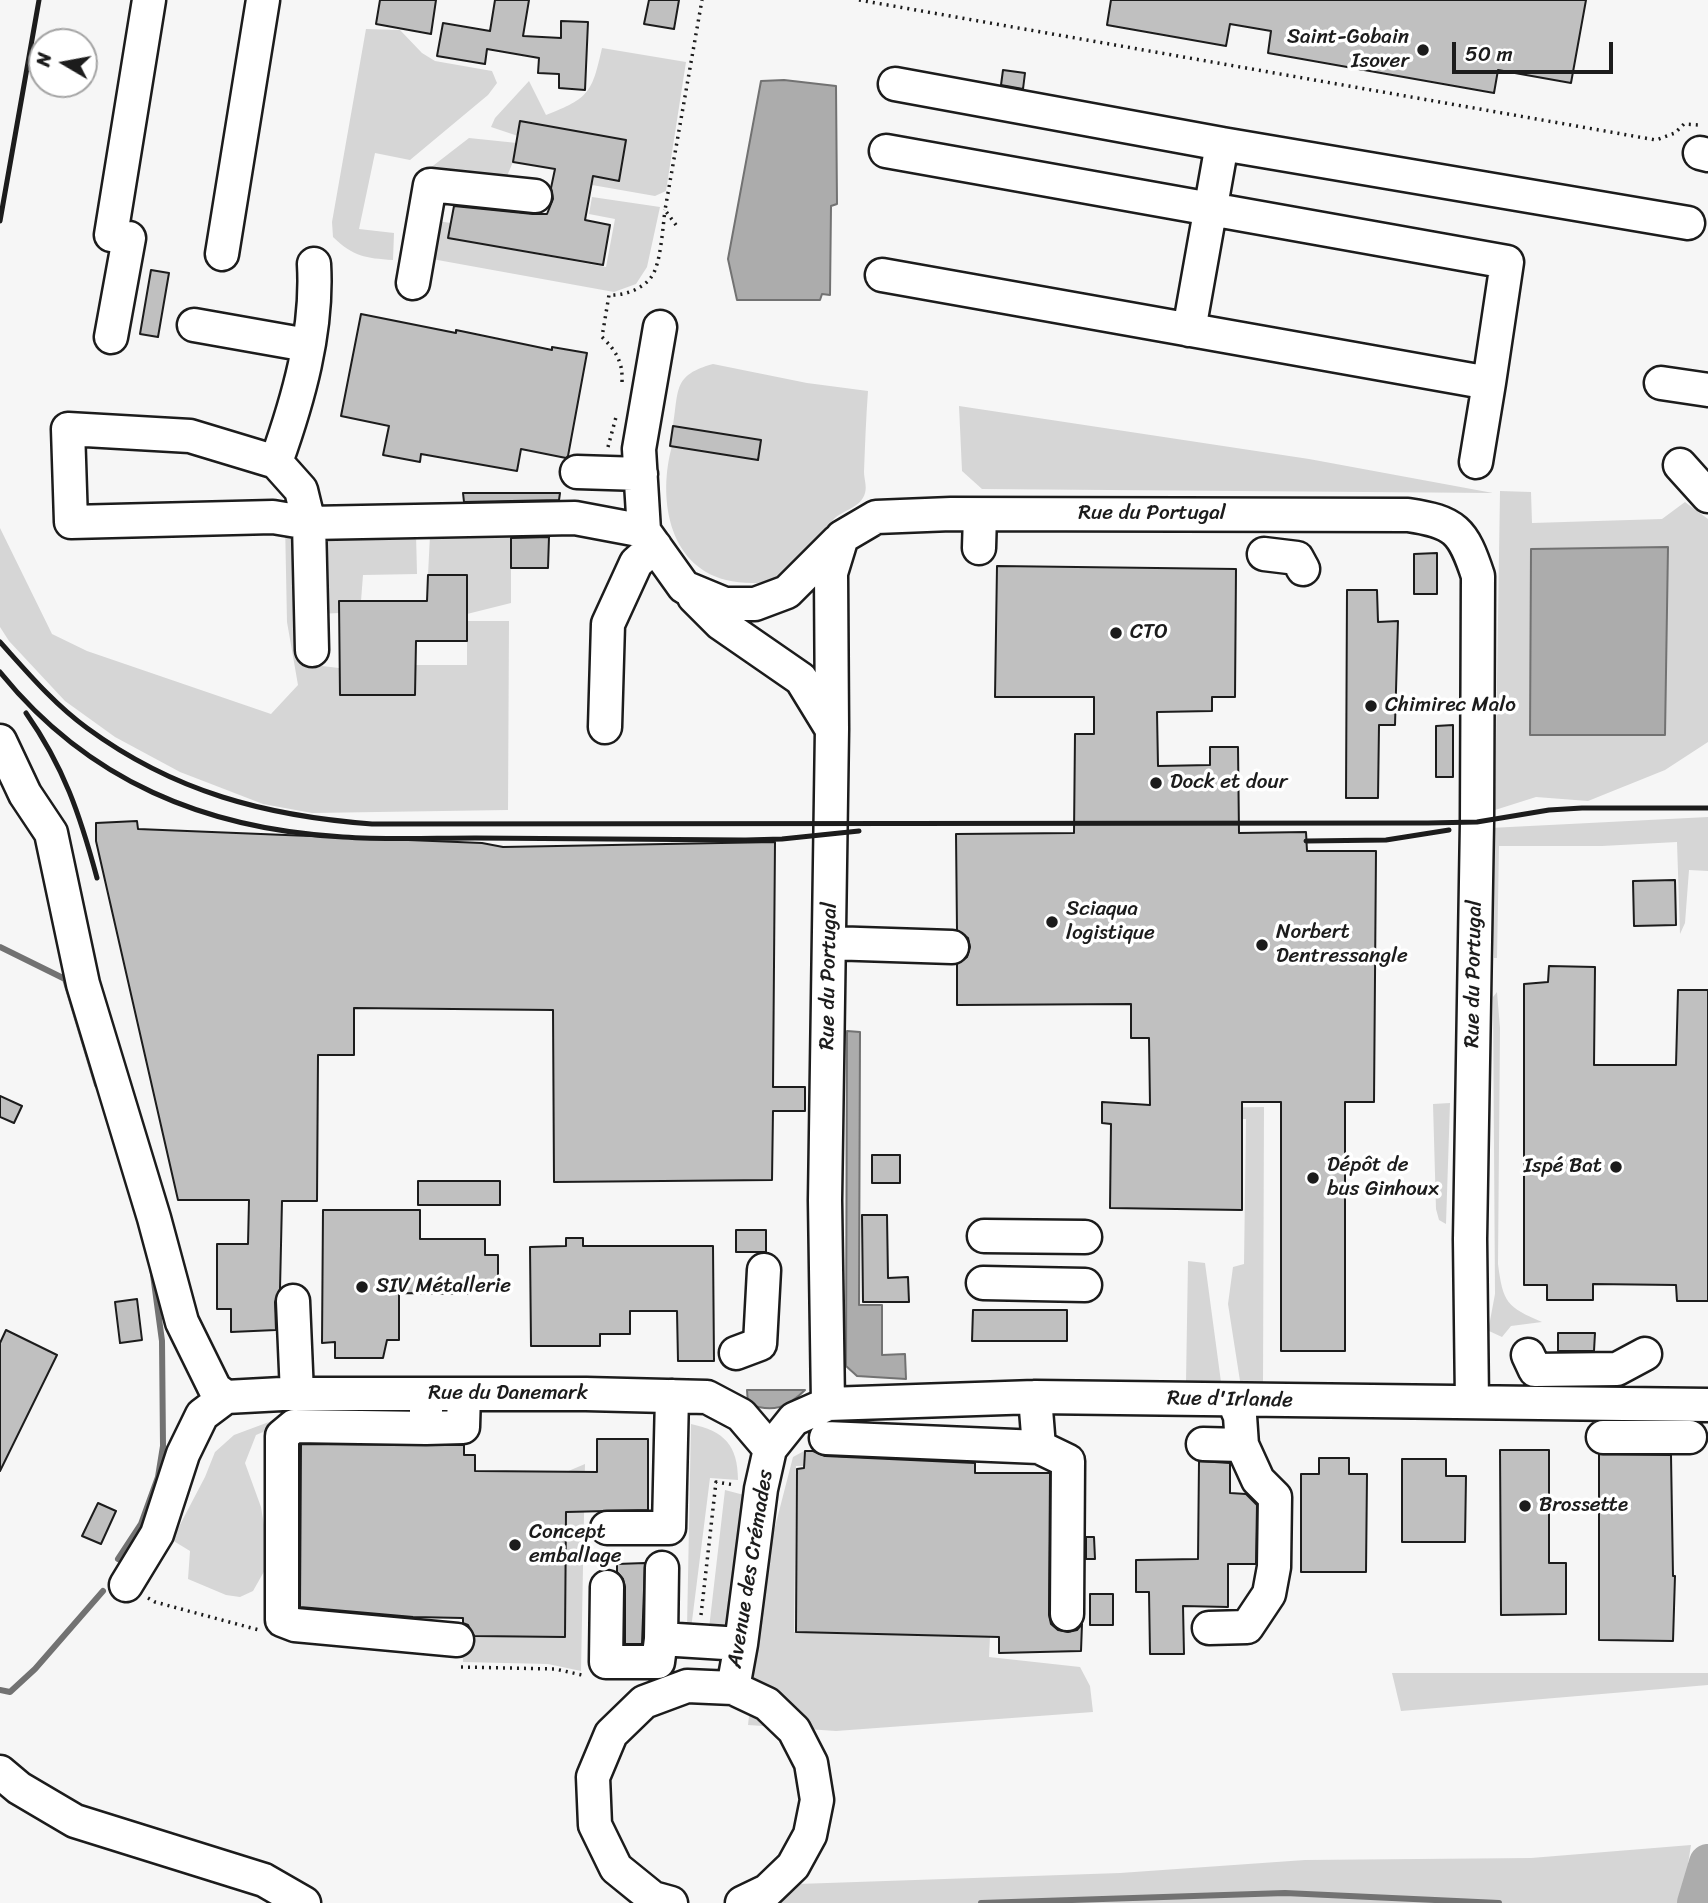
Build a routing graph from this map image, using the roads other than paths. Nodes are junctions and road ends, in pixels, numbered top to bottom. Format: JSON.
{"nodes":[{"id":1,"x":149,"y":0,"type":"edge"},
{"id":2,"x":263,"y":0,"type":"edge"},
{"id":3,"x":895,"y":84,"type":"dead end"},
{"id":4,"x":1222,"y":144,"type":"junction"},
{"id":5,"x":886,"y":151,"type":"dead end"},
{"id":6,"x":535,"y":196,"type":"dead end"},
{"id":7,"x":1210,"y":210,"type":"junction"},
{"id":8,"x":1688,"y":223,"type":"dead end"},
{"id":9,"x":222,"y":254,"type":"dead end"},
{"id":10,"x":314,"y":264,"type":"dead end"},
{"id":11,"x":882,"y":275,"type":"dead end"},
{"id":12,"x":413,"y":283,"type":"dead end"},
{"id":13,"x":194,"y":325,"type":"dead end"},
{"id":14,"x":660,"y":327,"type":"dead end"},
{"id":15,"x":1189,"y":330,"type":"junction"},
{"id":16,"x":111,"y":337,"type":"dead end"},
{"id":17,"x":307,"y":345,"type":"junction"},
{"id":18,"x":1489,"y":383,"type":"junction"},
{"id":19,"x":1661,"y":383,"type":"dead end"},
{"id":20,"x":1708,"y":390,"type":"edge"},
{"id":21,"x":1476,"y":462,"type":"dead end"},
{"id":22,"x":276,"y":463,"type":"junction"},
{"id":23,"x":1680,"y":465,"type":"dead end"},
{"id":24,"x":590,"y":473,"type":"road end"},
{"id":25,"x":641,"y":474,"type":"junction"},
{"id":26,"x":1708,"y":496,"type":"edge"},
{"id":27,"x":980,"y":515,"type":"junction"},
{"id":28,"x":309,"y":523,"type":"junction"},
{"id":29,"x":842,"y":537,"type":"junction"},
{"id":30,"x":650,"y":539,"type":"junction"},
{"id":31,"x":979,"y":548,"type":"dead end"},
{"id":32,"x":1264,"y":554,"type":"dead end"},
{"id":33,"x":1303,"y":569,"type":"dead end"},
{"id":34,"x":684,"y":587,"type":"junction"},
{"id":35,"x":312,"y":650,"type":"dead end"},
{"id":36,"x":605,"y":727,"type":"dead end"},
{"id":37,"x":832,"y":729,"type":"junction"},
{"id":38,"x":0,"y":741,"type":"edge"},
{"id":39,"x":829,"y":943,"type":"junction"},
{"id":40,"x":952,"y":947,"type":"dead end"},
{"id":41,"x":984,"y":1236,"type":"dead end"},
{"id":42,"x":1086,"y":1237,"type":"dead end"},
{"id":43,"x":764,"y":1270,"type":"dead end"},
{"id":44,"x":983,"y":1283,"type":"dead end"},
{"id":45,"x":1085,"y":1285,"type":"dead end"},
{"id":46,"x":293,"y":1301,"type":"dead end"},
{"id":47,"x":736,"y":1353,"type":"dead end"},
{"id":48,"x":1645,"y":1354,"type":"dead end"},
{"id":49,"x":1528,"y":1355,"type":"dead end"},
{"id":50,"x":297,"y":1394,"type":"junction"},
{"id":51,"x":425,"y":1394,"type":"junction"},
{"id":52,"x":464,"y":1394,"type":"junction"},
{"id":53,"x":672,"y":1396,"type":"junction"},
{"id":54,"x":1035,"y":1397,"type":"junction"},
{"id":55,"x":226,"y":1398,"type":"junction"},
{"id":56,"x":1233,"y":1400,"type":"junction"},
{"id":57,"x":1472,"y":1402,"type":"junction"},
{"id":58,"x":839,"y":1403,"type":"junction"},
{"id":59,"x":1708,"y":1405,"type":"edge"},
{"id":60,"x":426,"y":1428,"type":"junction"},
{"id":61,"x":1603,"y":1437,"type":"dead end"},
{"id":62,"x":1690,"y":1437,"type":"dead end"},
{"id":63,"x":1203,"y":1444,"type":"dead end"},
{"id":64,"x":1242,"y":1445,"type":"junction"},
{"id":65,"x":1039,"y":1447,"type":"junction"},
{"id":66,"x":770,"y":1449,"type":"junction"},
{"id":67,"x":607,"y":1528,"type":"dead end"},
{"id":68,"x":662,"y":1568,"type":"dead end"},
{"id":69,"x":126,"y":1585,"type":"dead end"},
{"id":70,"x":607,"y":1587,"type":"dead end"},
{"id":71,"x":1067,"y":1614,"type":"dead end"},
{"id":72,"x":1209,"y":1628,"type":"dead end"},
{"id":73,"x":661,"y":1639,"type":"junction"},
{"id":74,"x":457,"y":1640,"type":"dead end"},
{"id":75,"x":741,"y":1644,"type":"junction"},
{"id":76,"x":733,"y":1688,"type":"junction"},
{"id":77,"x":0,"y":1772,"type":"edge"},
{"id":78,"x":303,"y":1903,"type":"edge"},
{"id":79,"x":671,"y":1903,"type":"edge"},
{"id":80,"x":742,"y":1903,"type":"edge"}],
"edges":[{"from":1,"to":16,"type":"street"},
{"from":2,"to":9,"type":"street"},
{"from":3,"to":4,"type":"street"},
{"from":4,"to":7,"type":"street"},
{"from":4,"to":8,"type":"street"},
{"from":5,"to":7,"type":"street"},
{"from":6,"to":12,"type":"street"},
{"from":7,"to":15,"type":"street"},
{"from":7,"to":18,"type":"street"},
{"from":10,"to":17,"type":"street"},
{"from":11,"to":15,"type":"street"},
{"from":13,"to":17,"type":"street"},
{"from":14,"to":25,"type":"street"},
{"from":15,"to":18,"type":"street"},
{"from":17,"to":22,"type":"street"},
{"from":18,"to":21,"type":"street"},
{"from":19,"to":20,"type":"street"},
{"from":22,"to":28,"type":"street"},
{"from":22,"to":28,"type":"street"},
{"from":23,"to":26,"type":"street"},
{"from":24,"to":25,"type":"street"},
{"from":25,"to":30,"type":"street"},
{"from":27,"to":29,"type":"street","name":"Rue du Portugal"},
{"from":27,"to":31,"type":"street"},
{"from":27,"to":57,"type":"street","name":"Rue du Portugal"},
{"from":28,"to":30,"type":"street"},
{"from":28,"to":35,"type":"street"},
{"from":29,"to":34,"type":"street"},
{"from":29,"to":37,"type":"street","name":"Rue du Portugal"},
{"from":30,"to":34,"type":"street"},
{"from":30,"to":36,"type":"street"},
{"from":32,"to":33,"type":"street"},
{"from":34,"to":37,"type":"street"},
{"from":37,"to":39,"type":"street","name":"Rue du Portugal"},
{"from":38,"to":55,"type":"street"},
{"from":39,"to":40,"type":"street"},
{"from":39,"to":58,"type":"street","name":"Rue du Portugal"},
{"from":41,"to":42,"type":"street"},
{"from":43,"to":47,"type":"street"},
{"from":44,"to":45,"type":"street"},
{"from":46,"to":50,"type":"street"},
{"from":48,"to":49,"type":"street"},
{"from":50,"to":51,"type":"street","name":"Rue du Danemark"},
{"from":50,"to":55,"type":"street","name":"Rue du Danemark"},
{"from":51,"to":52,"type":"street","name":"Rue du Danemark"},
{"from":51,"to":60,"type":"street"},
{"from":52,"to":53,"type":"street","name":"Rue du Danemark"},
{"from":52,"to":60,"type":"street"},
{"from":53,"to":66,"type":"street","name":"Rue du Danemark"},
{"from":53,"to":67,"type":"street"},
{"from":54,"to":56,"type":"street","name":"Rue d'Irlande"},
{"from":54,"to":58,"type":"street","name":"Rue d'Irlande"},
{"from":54,"to":65,"type":"street"},
{"from":55,"to":69,"type":"street"},
{"from":56,"to":57,"type":"street","name":"Rue d'Irlande"},
{"from":56,"to":64,"type":"street"},
{"from":57,"to":59,"type":"street","name":"Rue d'Irlande"},
{"from":58,"to":65,"type":"street","name":"Rue du Portugal"},
{"from":58,"to":66,"type":"street","name":"Rue d'Irlande"},
{"from":60,"to":74,"type":"street"},
{"from":61,"to":62,"type":"street"},
{"from":63,"to":64,"type":"street"},
{"from":64,"to":72,"type":"street"},
{"from":65,"to":71,"type":"street"},
{"from":66,"to":75,"type":"street","name":"Avenue des Crémades"},
{"from":68,"to":73,"type":"street"},
{"from":70,"to":73,"type":"street"},
{"from":73,"to":75,"type":"street"},
{"from":75,"to":76,"type":"street","name":"Avenue des Crémades"},
{"from":76,"to":79,"type":"street","name":"Avenue des Crémades"},
{"from":76,"to":80,"type":"street","name":"Avenue des Crémades"},
{"from":77,"to":78,"type":"street"}]}
